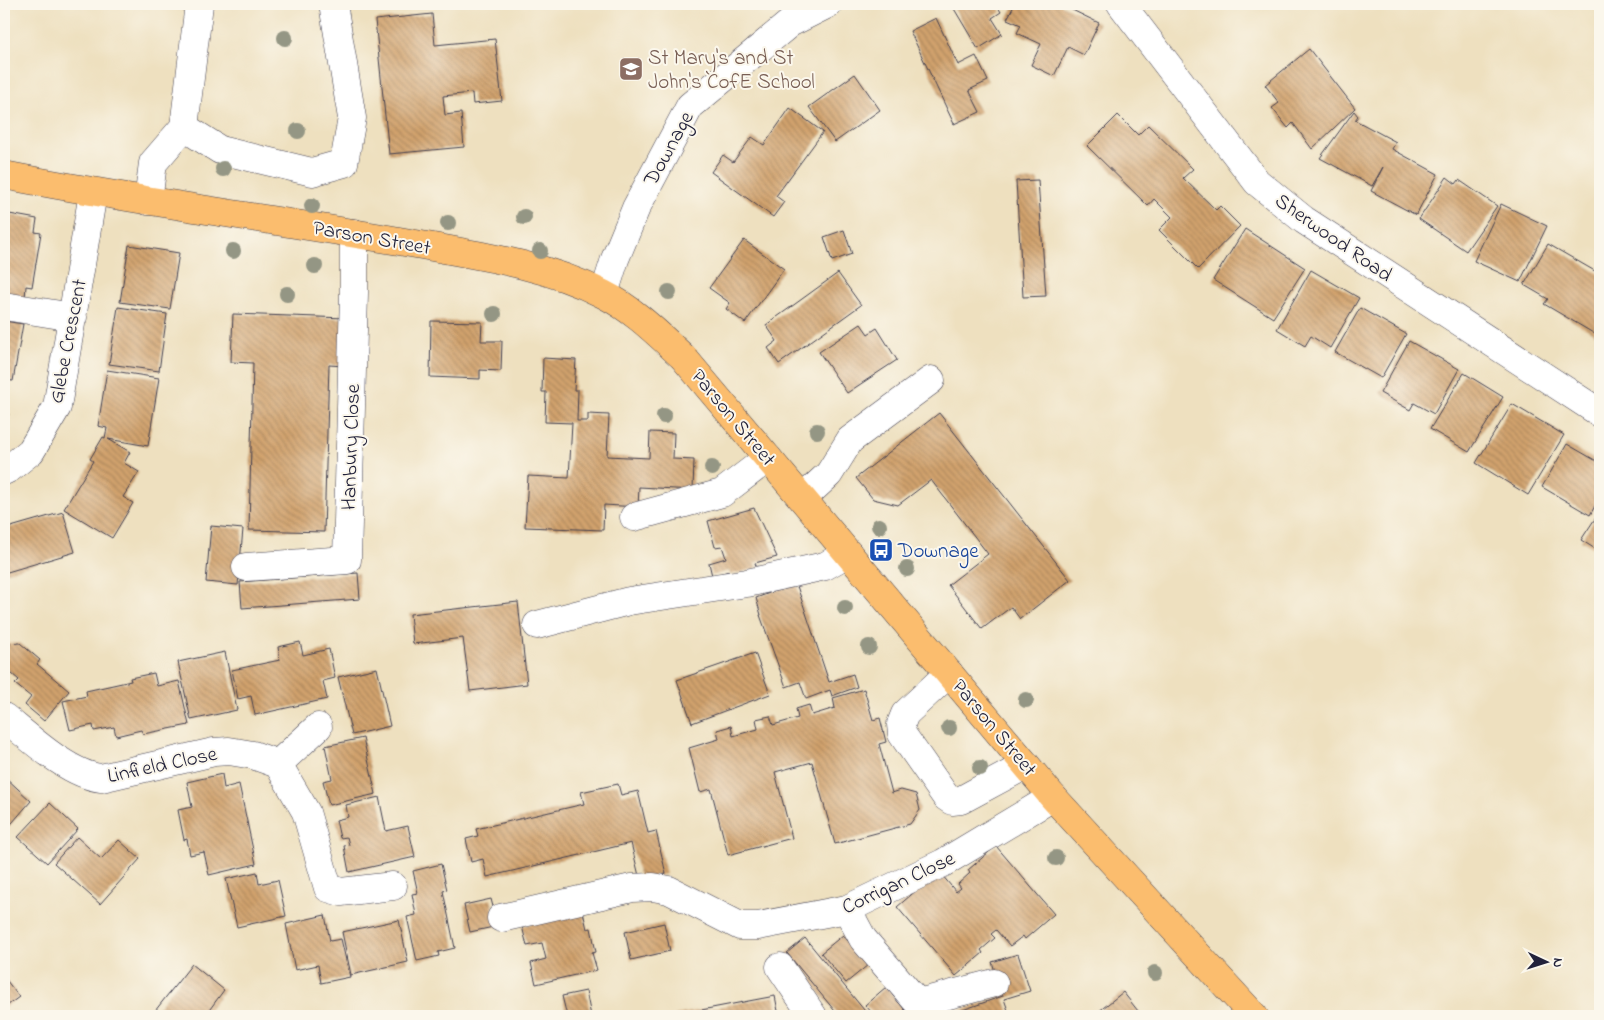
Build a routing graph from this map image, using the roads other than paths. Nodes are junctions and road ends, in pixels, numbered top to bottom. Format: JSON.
{"nodes":[{"id":1,"x":198,"y":4,"type":"edge"},
{"id":2,"x":333,"y":4,"type":"edge"},
{"id":3,"x":828,"y":4,"type":"edge"},
{"id":4,"x":1121,"y":4,"type":"edge"},
{"id":5,"x":184,"y":127,"type":"junction"},
{"id":6,"x":4,"y":176,"type":"edge"},
{"id":7,"x":93,"y":193,"type":"junction"},
{"id":8,"x":148,"y":201,"type":"junction"},
{"id":9,"x":354,"y":233,"type":"junction"},
{"id":10,"x":604,"y":294,"type":"junction"},
{"id":11,"x":4,"y":306,"type":"edge"},
{"id":12,"x":73,"y":317,"type":"junction"},
{"id":13,"x":931,"y":380,"type":"dead end"},
{"id":14,"x":1600,"y":413,"type":"edge"},
{"id":15,"x":768,"y":458,"type":"junction"},
{"id":16,"x":4,"y":471,"type":"edge"},
{"id":17,"x":803,"y":498,"type":"junction"},
{"id":18,"x":634,"y":517,"type":"dead end"},
{"id":19,"x":848,"y":553,"type":"junction"},
{"id":20,"x":246,"y":567,"type":"dead end"},
{"id":21,"x":537,"y":625,"type":"dead end"},
{"id":22,"x":949,"y":673,"type":"junction"},
{"id":23,"x":4,"y":717,"type":"edge"},
{"id":24,"x":318,"y":727,"type":"dead end"},
{"id":25,"x":278,"y":764,"type":"junction"},
{"id":26,"x":1026,"y":765,"type":"junction"},
{"id":27,"x":1053,"y":797,"type":"junction"},
{"id":28,"x":393,"y":886,"type":"dead end"},
{"id":29,"x":848,"y":909,"type":"junction"},
{"id":30,"x":501,"y":918,"type":"dead end"},
{"id":31,"x":780,"y":967,"type":"dead end"},
{"id":32,"x":994,"y":983,"type":"dead end"},
{"id":33,"x":813,"y":1016,"type":"edge"},
{"id":34,"x":1254,"y":1016,"type":"edge"}],
"edges":[{"from":1,"to":5,"type":"street"},
{"from":2,"to":5,"type":"street"},
{"from":3,"to":10,"type":"street","name":"Downage"},
{"from":4,"to":14,"type":"street","name":"Sherwood Road"},
{"from":5,"to":8,"type":"street"},
{"from":6,"to":7,"type":"main road","name":"Parson Street"},
{"from":7,"to":8,"type":"main road","name":"Parson Street"},
{"from":7,"to":12,"type":"street","name":"Glebe Crescent"},
{"from":8,"to":9,"type":"main road","name":"Parson Street"},
{"from":9,"to":10,"type":"main road","name":"Parson Street"},
{"from":9,"to":20,"type":"street","name":"Hanbury Close"},
{"from":10,"to":15,"type":"main road","name":"Parson Street"},
{"from":11,"to":12,"type":"street"},
{"from":12,"to":16,"type":"street","name":"Glebe Crescent"},
{"from":13,"to":17,"type":"street"},
{"from":15,"to":17,"type":"main road","name":"Parson Street"},
{"from":15,"to":18,"type":"street"},
{"from":17,"to":19,"type":"main road","name":"Parson Street"},
{"from":19,"to":21,"type":"street"},
{"from":19,"to":22,"type":"main road","name":"Parson Street"},
{"from":22,"to":26,"type":"main road","name":"Parson Street"},
{"from":22,"to":26,"type":"street"},
{"from":23,"to":25,"type":"street","name":"Linfield Close"},
{"from":24,"to":25,"type":"street"},
{"from":25,"to":28,"type":"street"},
{"from":26,"to":27,"type":"main road","name":"Parson Street"},
{"from":27,"to":29,"type":"street","name":"Corrigan Close"},
{"from":27,"to":34,"type":"main road","name":"Parson Street"},
{"from":29,"to":30,"type":"street","name":"Corrigan Close"},
{"from":29,"to":32,"type":"street"},
{"from":31,"to":33,"type":"street"}]}
